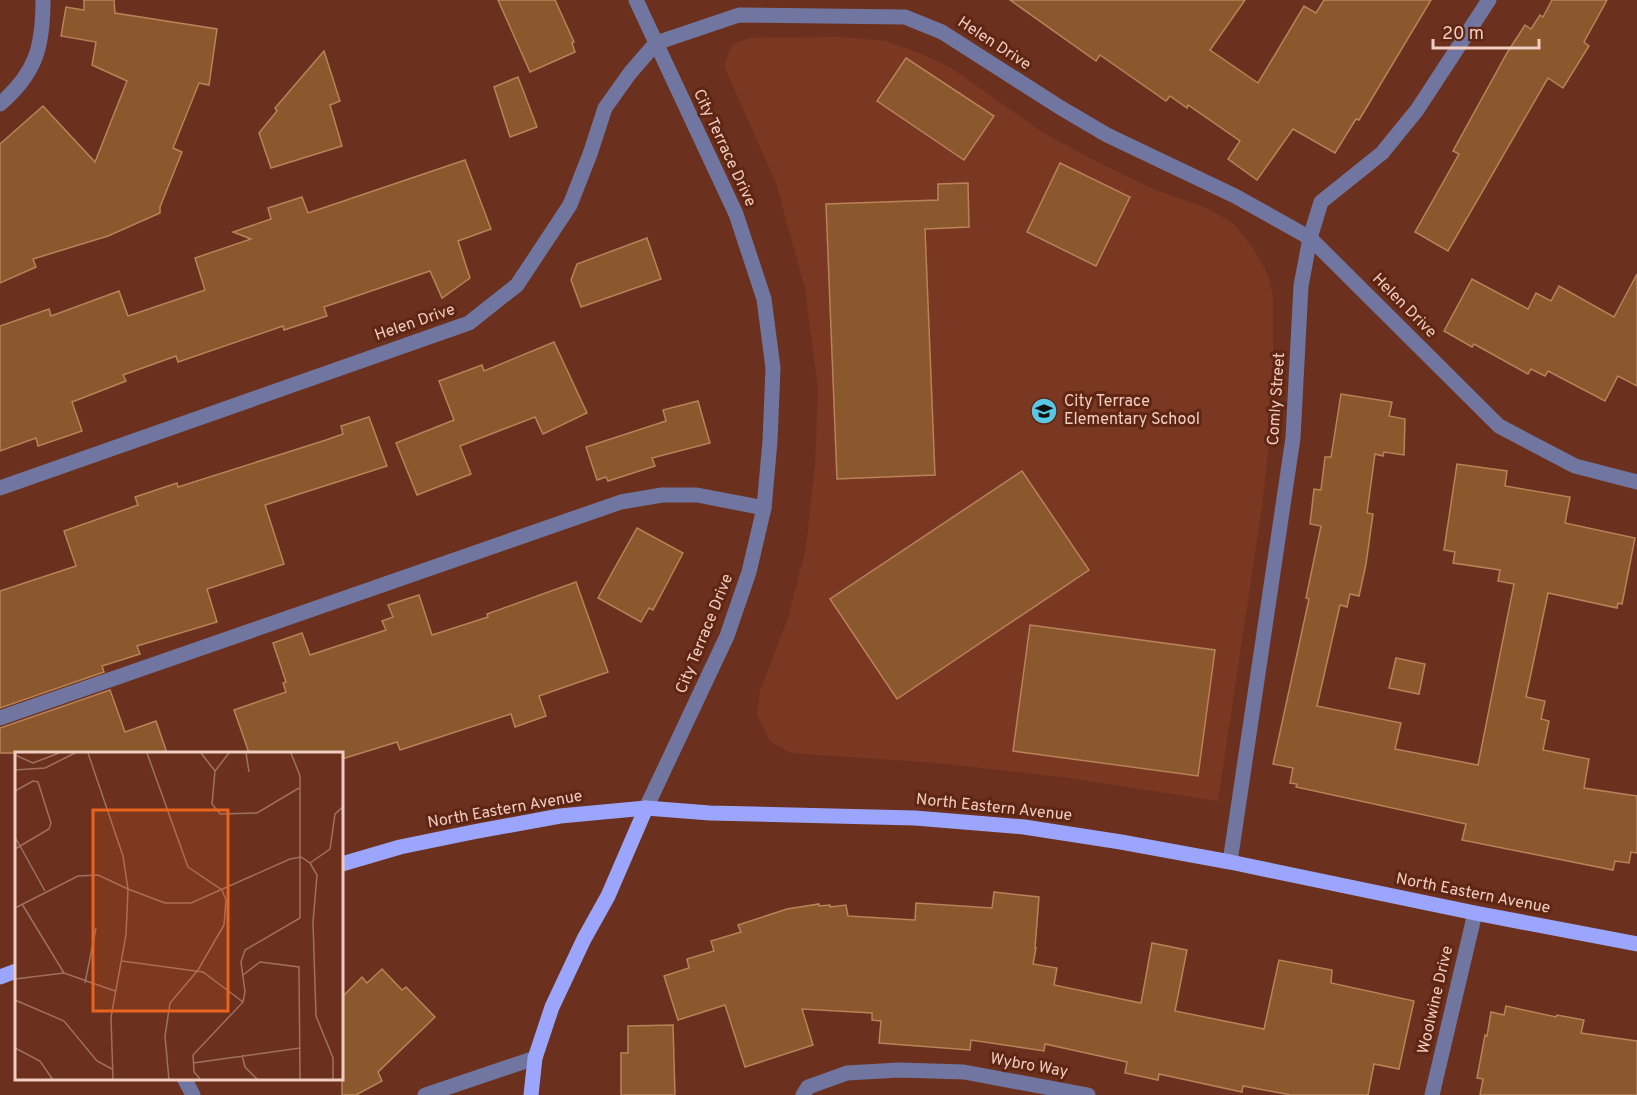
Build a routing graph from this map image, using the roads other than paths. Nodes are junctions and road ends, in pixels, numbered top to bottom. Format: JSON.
{"nodes":[{"id":1,"x":43,"y":0,"type":"edge"},
{"id":2,"x":636,"y":0,"type":"edge"},
{"id":3,"x":1490,"y":0,"type":"edge"},
{"id":4,"x":656,"y":43,"type":"junction"},
{"id":5,"x":0,"y":104,"type":"edge"},
{"id":6,"x":1310,"y":238,"type":"junction"},
{"id":7,"x":1637,"y":482,"type":"edge"},
{"id":8,"x":0,"y":488,"type":"edge"},
{"id":9,"x":764,"y":508,"type":"junction"},
{"id":10,"x":0,"y":718,"type":"edge"},
{"id":11,"x":646,"y":808,"type":"junction"},
{"id":12,"x":1230,"y":861,"type":"junction"},
{"id":13,"x":344,"y":863,"type":"edge"},
{"id":14,"x":1475,"y":913,"type":"junction"},
{"id":15,"x":1637,"y":944,"type":"edge"},
{"id":16,"x":15,"y":971,"type":"edge"},
{"id":17,"x":0,"y":977,"type":"edge"},
{"id":18,"x":535,"y":1058,"type":"junction"},
{"id":19,"x":185,"y":1080,"type":"edge"},
{"id":20,"x":193,"y":1095,"type":"edge"},
{"id":21,"x":425,"y":1095,"type":"edge"},
{"id":22,"x":531,"y":1095,"type":"edge"},
{"id":23,"x":803,"y":1095,"type":"edge"},
{"id":24,"x":1088,"y":1095,"type":"edge"},
{"id":25,"x":1432,"y":1095,"type":"edge"}],
"edges":[{"from":1,"to":5,"type":"street"},
{"from":2,"to":4,"type":"street","name":"City Terrace Drive"},
{"from":3,"to":6,"type":"street","name":"Comly Street"},
{"from":4,"to":6,"type":"street","name":"Helen Drive"},
{"from":4,"to":8,"type":"street","name":"Helen Drive"},
{"from":4,"to":9,"type":"street","name":"City Terrace Drive"},
{"from":6,"to":7,"type":"street","name":"Helen Drive"},
{"from":6,"to":12,"type":"street","name":"Comly Street"},
{"from":9,"to":10,"type":"street"},
{"from":9,"to":11,"type":"street","name":"City Terrace Drive"},
{"from":11,"to":12,"type":"main road","name":"North Eastern Avenue"},
{"from":11,"to":13,"type":"main road","name":"North Eastern Avenue"},
{"from":11,"to":18,"type":"main road","name":"City Terrace Drive"},
{"from":12,"to":14,"type":"main road","name":"North Eastern Avenue"},
{"from":14,"to":15,"type":"main road","name":"North Eastern Avenue"},
{"from":14,"to":25,"type":"street","name":"Woolwine Drive"},
{"from":16,"to":17,"type":"main road"},
{"from":18,"to":21,"type":"street"},
{"from":18,"to":22,"type":"main road","name":"City Terrace Drive"},
{"from":19,"to":20,"type":"street"},
{"from":23,"to":24,"type":"street","name":"Wybro Way"}]}
